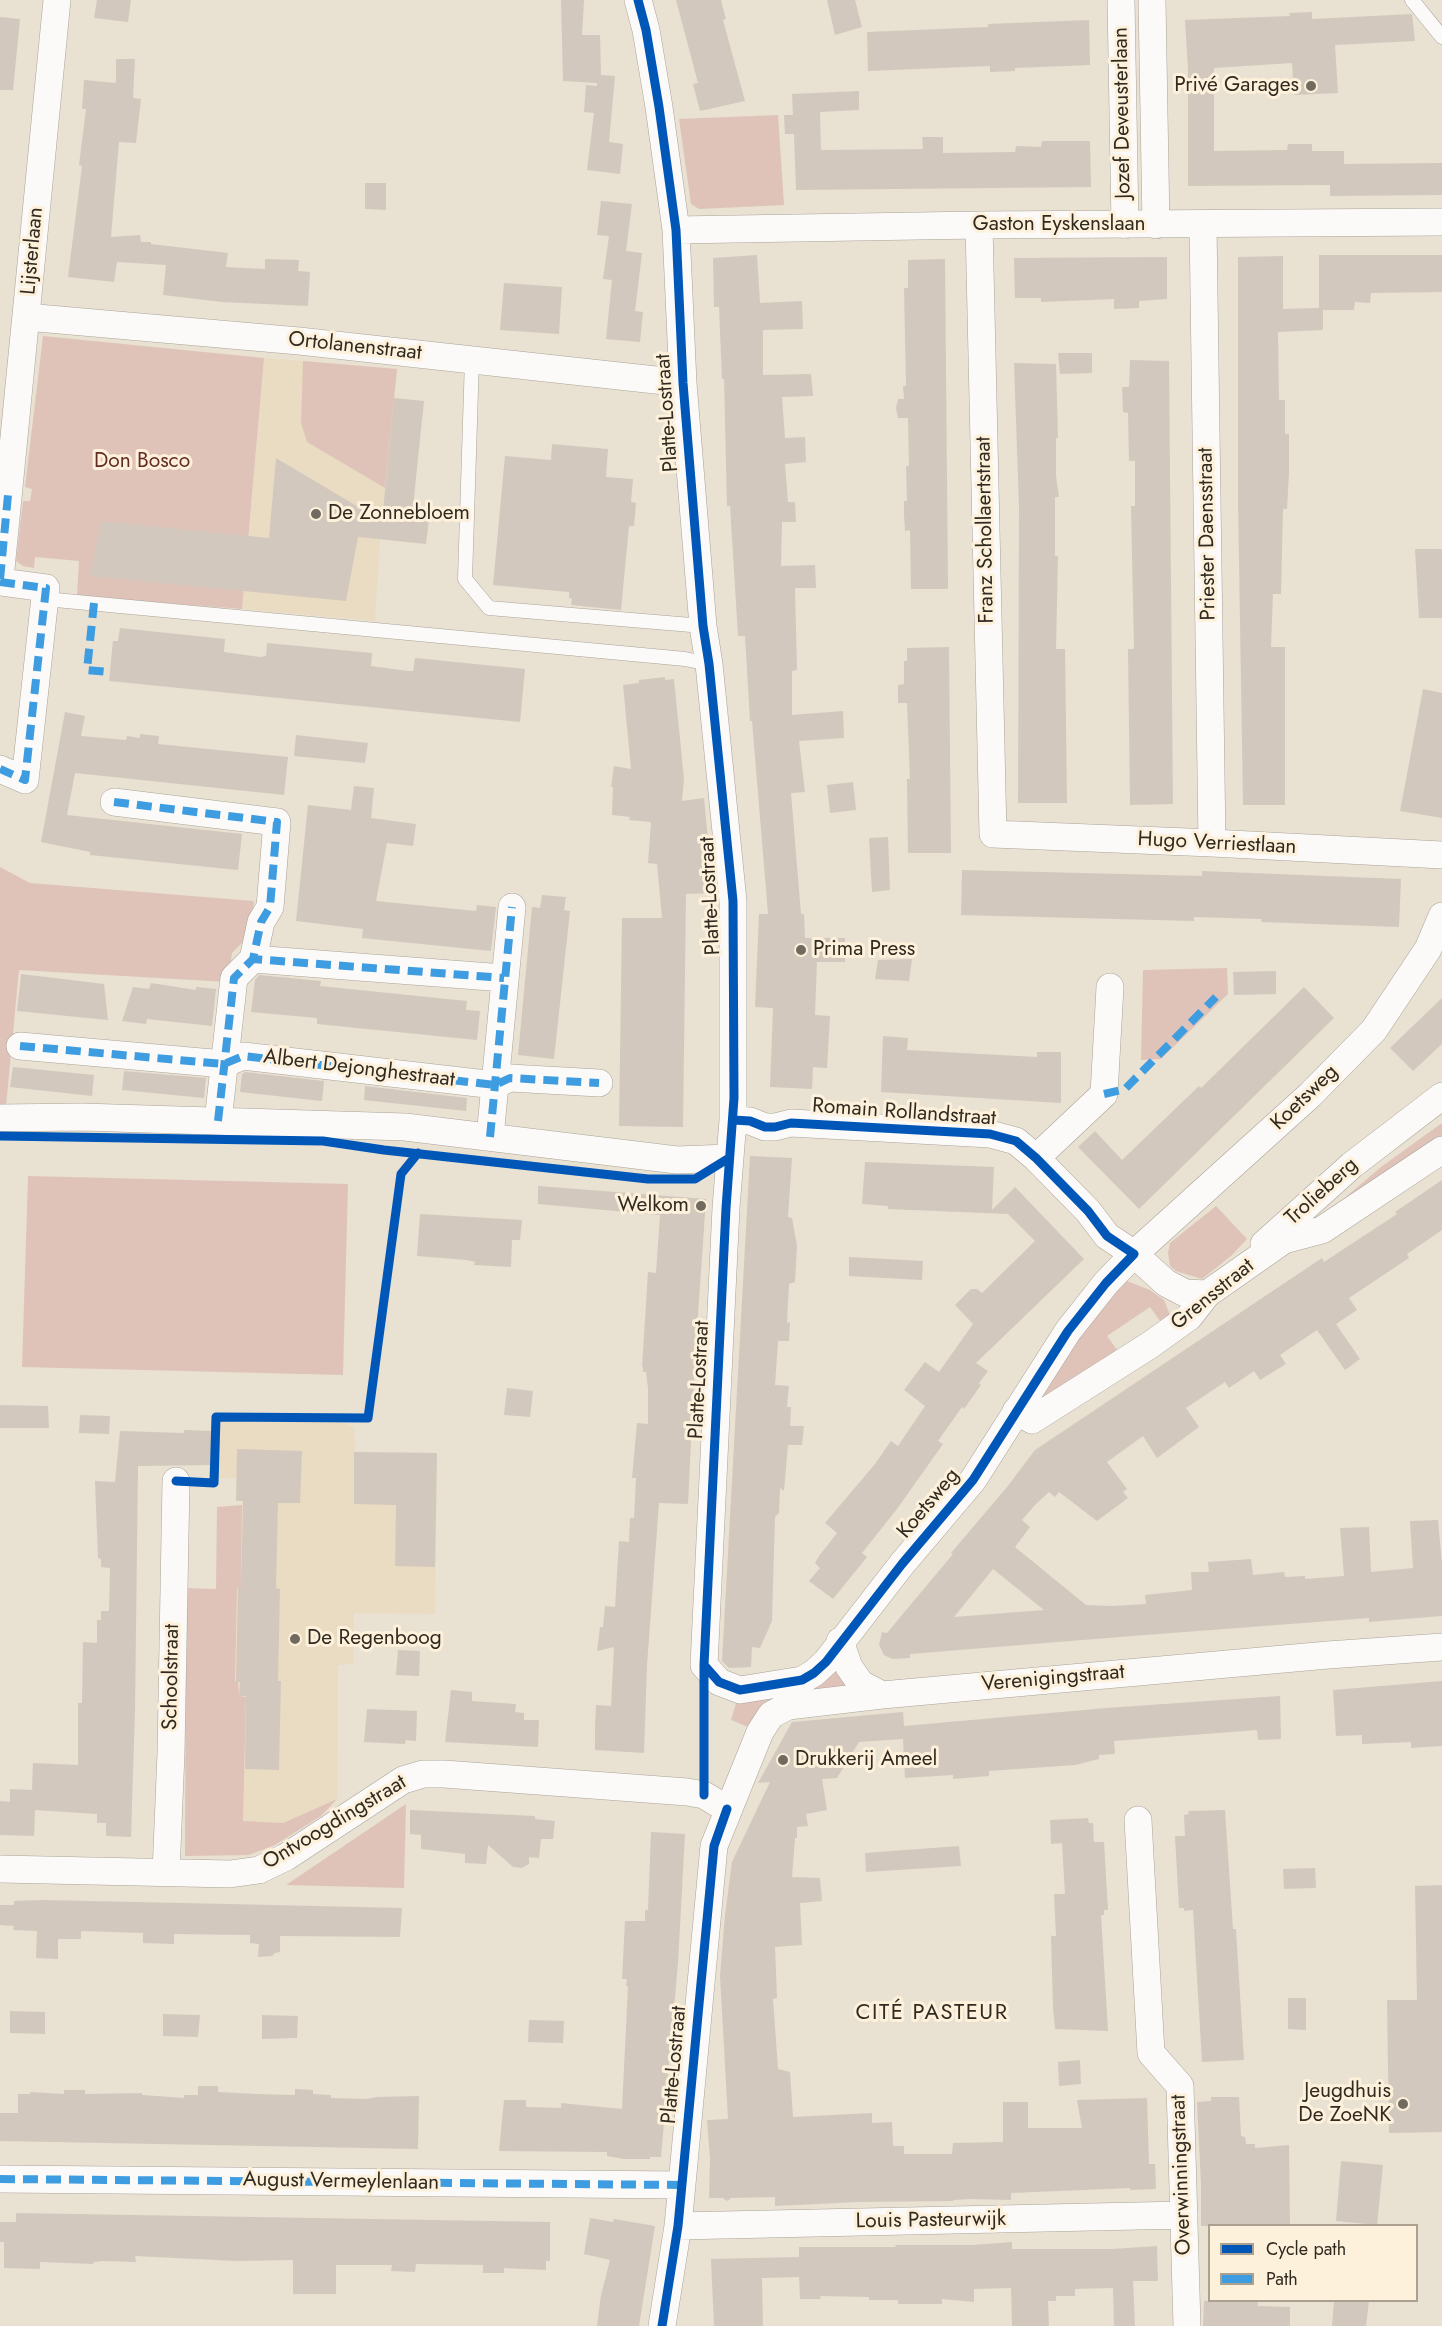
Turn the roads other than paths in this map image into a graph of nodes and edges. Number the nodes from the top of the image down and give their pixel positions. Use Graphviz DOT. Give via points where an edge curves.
graph roads {
  1 [pos="57,0"];
  2 [pos="638,0"];
  3 [pos="1121,0"];
  4 [pos="1152,0"];
  5 [pos="1412,0"];
  6 [pos="1442,37"];
  7 [pos="1442,222"];
  8 [pos="1203,224"];
  9 [pos="979,225"];
  10 [pos="1125,225"];
  11 [pos="1156,225"];
  12 [pos="676,230"];
  13 [pos="26,317"];
  14 [pos="472,359"];
  15 [pos="683,383"];
  16 [pos="4,494"];
  17 [pos="0,580"];
  18 [pos="45,599"];
  19 [pos="703,626"];
  20 [pos="709,664"];
  21 [pos="0,769"];
  22 [pos="114,802"];
  23 [pos="993,834"];
  24 [pos="1212,843"];
  25 [pos="1442,855"];
  26 [pos="512,908"];
  27 [pos="1442,916"];
  28 [pos="253,959"];
  29 [pos="504,978"];
  30 [pos="1110,987"];
  31 [pos="20,1046"];
  32 [pos="224,1064"];
  33 [pos="599,1083"];
  34 [pos="495,1085"];
  35 [pos="1442,1096"];
  36 [pos="0,1118"];
  37 [pos="733,1120"];
  38 [pos="218,1121"];
  39 [pos="490,1137"];
  40 [pos="1442,1150"];
  41 [pos="729,1158"];
  42 [pos="1036,1158"];
  43 [pos="1134,1254"];
  44 [pos="1207,1294"];
  45 [pos="1016,1411"];
  46 [pos="176,1481"];
  47 [pos="840,1641"];
  48 [pos="1442,1647"];
  49 [pos="704,1665"];
  50 [pos="882,1695"];
  51 [pos="727,1809"];
  52 [pos="1138,1820"];
  53 [pos="0,1869"];
  54 [pos="166,1873"];
  55 [pos="0,2179"];
  56 [pos="682,2185"];
  57 [pos="1184,2215"];
  58 [pos="678,2226"];
  59 [pos="662,2326"];
  60 [pos="1187,2326"];
  1 -- 13 [label="street, Lijsterlaan"];
  2 -- 12 [label="street, Platte-Lostraat" via="657,96"];
  3 -- 10 [label="street, Jozef Deveusterlaan"];
  4 -- 11 [label="street, Jozef Deveusterlaan"];
  5 -- 6 [label="lane"];
  7 -- 8 [label="street, Gaston Eyskenslaan"];
  8 -- 11 [label="street, Gaston Eyskenslaan"];
  8 -- 24 [label="street, Priester Daensstraat"];
  9 -- 10 [label="street, Gaston Eyskenslaan"];
  9 -- 12 [label="street, Gaston Eyskenslaan"];
  9 -- 23 [label="street, Franz Schollaertstraat"];
  10 -- 11 [label="street, Gaston Eyskenslaan"];
  12 -- 15 [label="street, Platte-Lostraat"];
  13 -- 14 [label="street, Ortolanenstraat"];
  13 -- 16 [label="street, Lijsterlaan"];
  14 -- 15 [label="street, Ortolanenstraat"];
  14 -- 19 [label="lane" via="465,579 489,608"];
  15 -- 19 [label="street, Platte-Lostraat"];
  16 -- 17 [label="street, Lijsterlaan"];
  17 -- 18 [label="street" via="46,588"];
  18 -- 20 [label="lane"];
  18 -- 21 [label="street" via="25,780"];
  19 -- 20 [label="street, Platte-Lostraat"];
  20 -- 37 [label="street, Platte-Lostraat" via="733,901"];
  22 -- 28 [label="street" via="277,822 270,908 261,922"];
  23 -- 24 [label="street, Hugo Verriestlaan"];
  24 -- 25 [label="street, Hugo Verriestlaan"];
  26 -- 29 [label="street"];
  27 -- 43 [label="street, Koetsweg" via="1428,949 1374,1030 1310,1095"];
  28 -- 29 [label="street"];
  28 -- 32 [label="street" via="234,978"];
  29 -- 34 [label="street"];
  30 -- 42 [label="street" via="1104,1094"];
  31 -- 32 [label="street, Albert Dejonghestraat"];
  32 -- 34 [label="street, Albert Dejonghestraat" via="243,1056"];
  32 -- 38 [label="street"];
  33 -- 34 [label="street, Albert Dejonghestraat" via="510,1077"];
  34 -- 39 [label="street"];
  35 -- 44 [label="street, Trolieberg" via="1352,1165"];
  36 -- 38 [label="street"];
  37 -- 41 [label="street, Platte-Lostraat"];
  37 -- 42 [label="street, Romain Rollandstraat" via="765,1127 791,1123 990,1134 1016,1141"];
  38 -- 39 [label="street" via="405,1127"];
  39 -- 41 [label="street" via="677,1160"];
  40 -- 44 [label="street, Grensstraat" via="1322,1230 1284,1240"];
  41 -- 49 [label="street, Platte-Lostraat"];
  42 -- 43 [label="street, Romain Rollandstraat" via="1107,1236"];
  43 -- 44 [label="street" via="1166,1283 1185,1293"];
  43 -- 45 [label="street, Koetsweg" via="1068,1332"];
  44 -- 45 [label="street, Grensstraat" via="1189,1317 1032,1420"];
  45 -- 47 [label="street, Koetsweg" via="973,1480"];
  46 -- 54 [label="street, Schoolstraat"];
  47 -- 49 [label="street, Koetsweg" via="826,1662 802,1680 740,1690 719,1682"];
  47 -- 50 [label="street" via="849,1667 861,1684"];
  48 -- 50 [label="street, Verenigingstraat"];
  50 -- 51 [label="street, Verenigingstraat" via="788,1706 771,1715"];
  51 -- 54 [label="street, Ontvoogdingstraat" via="704,1795 423,1774 403,1780 286,1857 259,1870 230,1874"];
  51 -- 56 [label="street, Platte-Lostraat" via="714,1846"];
  52 -- 57 [label="street, Overwinningstraat" via="1151,2053 1180,2086"];
  53 -- 54 [label="street, Ontvoogdingstraat"];
  55 -- 56 [label="street, August Vermeylenlaan"];
  56 -- 58 [label="street, Platte-Lostraat"];
  57 -- 58 [label="street, Louis Pasteurwijk"];
  57 -- 60 [label="street, Overwinningstraat"];
  58 -- 59 [label="street, Platte-Lostraat"];
}
